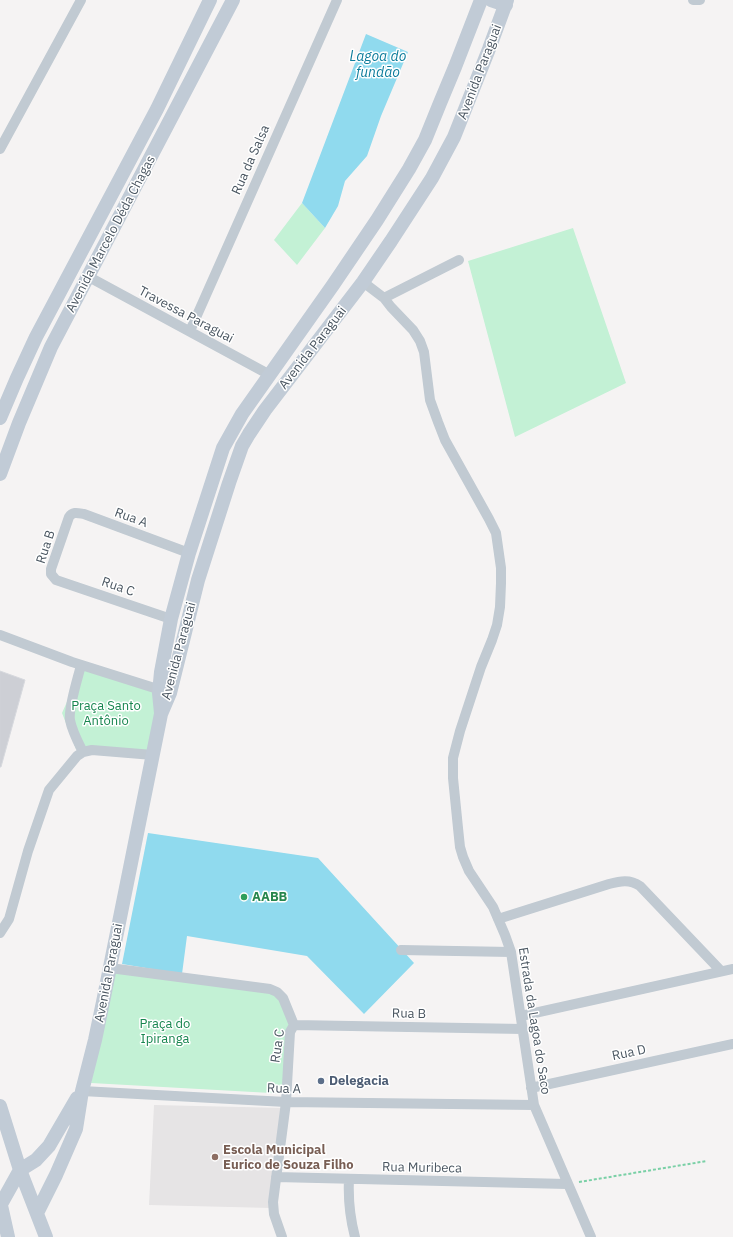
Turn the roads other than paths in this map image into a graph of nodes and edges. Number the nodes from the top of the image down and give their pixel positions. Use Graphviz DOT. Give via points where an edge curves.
graph roads {
  1 [pos="81,0"];
  2 [pos="210,0"];
  3 [pos="233,0"];
  4 [pos="337,0"];
  5 [pos="481,0"];
  6 [pos="491,0"];
  7 [pos="693,0"];
  8 [pos="700,0"];
  9 [pos="506,3"];
  10 [pos="0,149"];
  11 [pos="103,210"];
  12 [pos="119,219"];
  13 [pos="92,230"];
  14 [pos="109,238"];
  15 [pos="459,260"];
  16 [pos="89,277"];
  17 [pos="363,282"];
  18 [pos="384,298"];
  19 [pos="190,331"];
  20 [pos="270,375"];
  21 [pos="0,418"];
  22 [pos="0,474"];
  23 [pos="68,521"];
  24 [pos="189,553"];
  25 [pos="56,580"];
  26 [pos="171,619"];
  27 [pos="0,635"];
  28 [pos="81,665"];
  29 [pos="165,692"];
  30 [pos="83,752"];
  31 [pos="153,755"];
  32 [pos="498,918"];
  33 [pos="0,933"];
  34 [pos="401,950"];
  35 [pos="511,952"];
  36 [pos="110,968"];
  37 [pos="733,969"];
  38 [pos="721,971"];
  39 [pos="521,1016"];
  40 [pos="294,1025"];
  41 [pos="523,1029"];
  42 [pos="733,1044"];
  43 [pos="531,1088"];
  44 [pos="82,1091"];
  45 [pos="286,1102"];
  46 [pos="534,1105"];
  47 [pos="0,1106"];
  48 [pos="20,1170"];
  49 [pos="276,1177"];
  50 [pos="349,1179"];
  51 [pos="568,1184"];
  52 [pos="0,1203"];
  53 [pos="37,1213"];
  54 [pos="8,1237"];
  55 [pos="46,1237"];
  56 [pos="282,1237"];
  57 [pos="355,1237"];
  58 [pos="591,1237"];
  1 -- 10 [label="street"];
  2 -- 11 [label="street, Avenida Marcelo Déda Chagas"];
  3 -- 12 [label="street, Avenida Marcelo Déda Chagas"];
  4 -- 19 [label="street, Rua da Salsa"];
  5 -- 20 [label="street, Avenida Paraguai" via="425,140 409,169"];
  6 -- 9 [label="street"];
  7 -- 8 [label="street"];
  9 -- 17 [label="street, Avenida Paraguai" via="454,137 432,178"];
  11 -- 12 [label="street"];
  11 -- 13 [label="street, Avenida Marcelo Déda Chagas"];
  12 -- 14 [label="street, Avenida Marcelo Déda Chagas"];
  13 -- 14 [label="street"];
  13 -- 21 [label="street, Avenida Marcelo Déda Chagas" via="36,336"];
  14 -- 16 [label="street, Avenida Marcelo Déda Chagas"];
  15 -- 18 [label="street"];
  16 -- 19 [label="street, Travessa Paraguai"];
  16 -- 22 [label="street, Avenida Marcelo Déda Chagas" via="51,347"];
  17 -- 18 [label="street, Estrada da Lagoa do Saco"];
  17 -- 29 [label="street, Avenida Paraguai" via="266,410 242,446"];
  18 -- 32 [label="street, Estrada da Lagoa do Saco" via="420,341 424,352 430,400 445,440 496,533 502,583 497,625 460,731 453,758 453,778 460,847 469,871"];
  19 -- 20 [label="street, Travessa Paraguai"];
  20 -- 24 [label="street, Avenida Paraguai" via="242,414 223,448"];
  23 -- 24 [label="street, Rua A" via="72,514 84,514"];
  23 -- 25 [label="street, Rua B" via="50,571"];
  24 -- 26 [label="street, Avenida Paraguai"];
  25 -- 26 [label="street, Rua C"];
  26 -- 29 [label="street, Avenida Paraguai" via="161,672"];
  27 -- 28 [label="street"];
  28 -- 29 [label="street"];
  28 -- 30 [label="street" via="70,718"];
  29 -- 31 [label="street, Avenida Paraguai"];
  30 -- 31 [label="street" via="92,750"];
  30 -- 33 [label="street" via="59,777 46,796 9,919"];
  31 -- 36 [label="street, Avenida Paraguai"];
  32 -- 35 [label="street, Estrada da Lagoa do Saco"];
  32 -- 38 [label="street" via="609,884 631,881 640,886"];
  34 -- 35 [label="street"];
  35 -- 39 [label="street, Estrada da Lagoa do Saco"];
  36 -- 40 [label="street" via="277,992 283,998"];
  36 -- 44 [label="street, Avenida Paraguai"];
  37 -- 38 [label="street"];
  38 -- 39 [label="street"];
  39 -- 41 [label="street, Estrada da Lagoa do Saco"];
  40 -- 41 [label="street, Rua B"];
  40 -- 45 [label="street, Rua C" via="290,1032"];
  41 -- 43 [label="street, Estrada da Lagoa do Saco"];
  42 -- 43 [label="street, Rua D"];
  43 -- 46 [label="street, Estrada da Lagoa do Saco"];
  44 -- 45 [label="street, Rua A"];
  44 -- 48 [label="street, Avenida Paraguai" via="49,1146 36,1160"];
  44 -- 53 [label="street, Avenida Paraguai" via="76,1129"];
  45 -- 46 [label="street, Rua A"];
  45 -- 49 [label="street, Rua C"];
  46 -- 51 [label="street, Estrada da Lagoa do Saco"];
  47 -- 48 [label="street"];
  48 -- 52 [label="street"];
  48 -- 53 [label="street"];
  49 -- 50 [label="street, Rua Muribeca"];
  49 -- 56 [label="street, Rua C" via="273,1209"];
  50 -- 51 [label="street, Rua Muribeca"];
  50 -- 57 [label="street" via="350,1215"];
  51 -- 58 [label="street, Estrada da Lagoa do Saco"];
  52 -- 54 [label="street"];
  53 -- 55 [label="street"];
}
